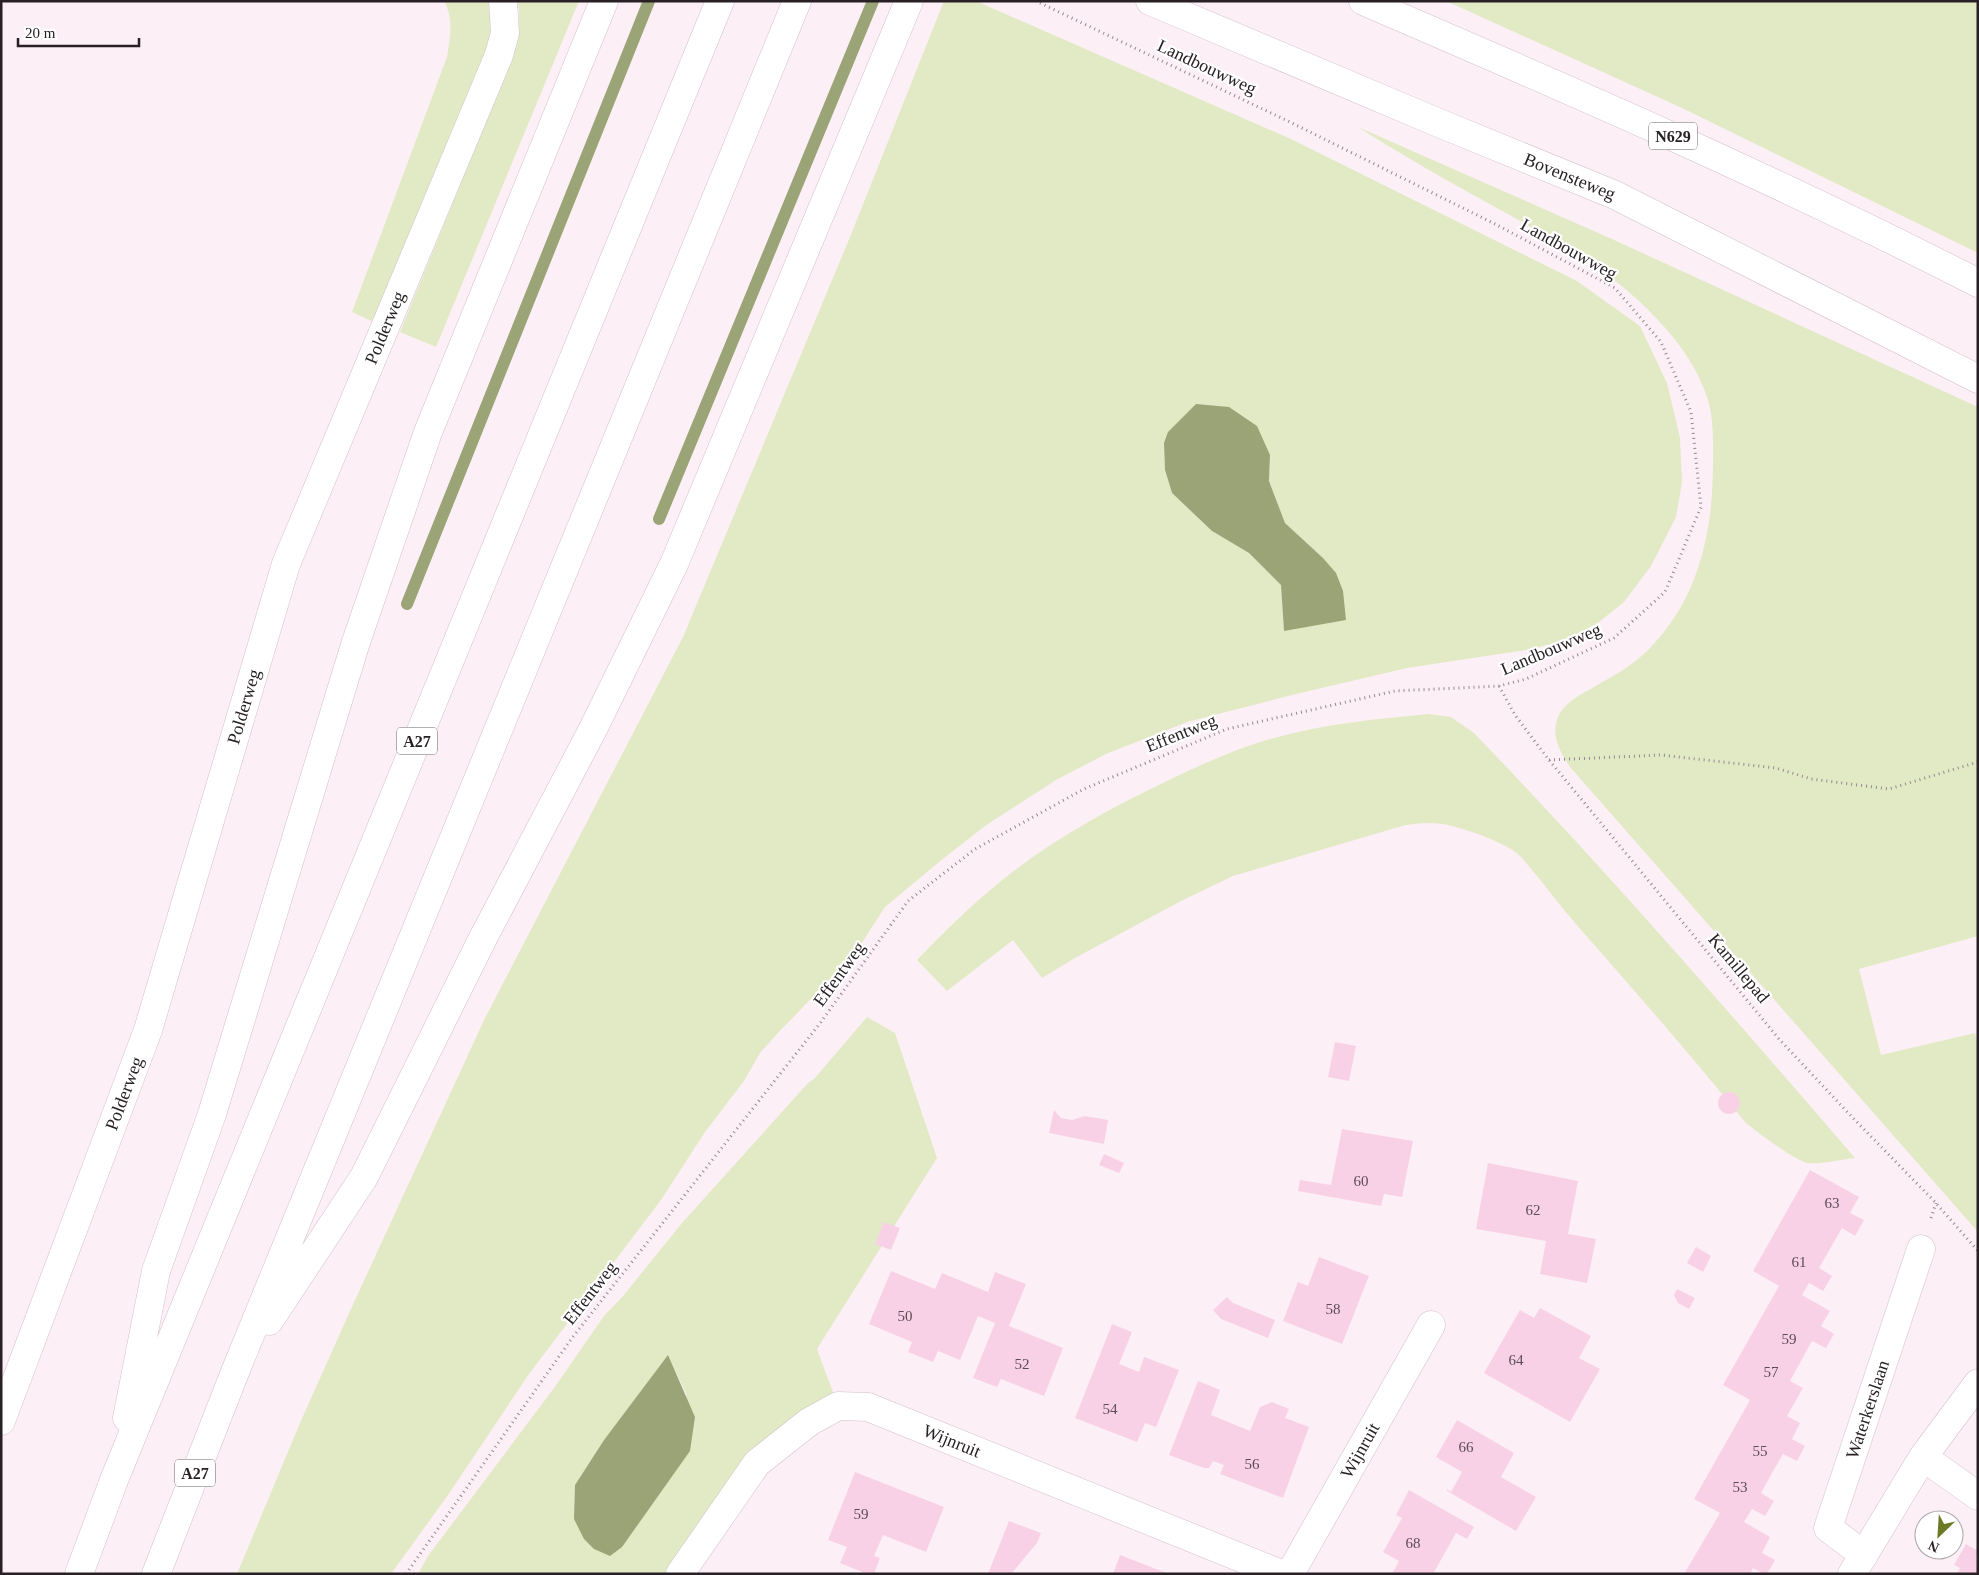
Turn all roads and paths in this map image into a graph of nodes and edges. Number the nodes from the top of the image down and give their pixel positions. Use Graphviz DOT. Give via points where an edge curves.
graph roads {
  1 [pos="504,1"];
  2 [pos="604,1"];
  3 [pos="720,1"];
  4 [pos="797,1"];
  5 [pos="909,1"];
  6 [pos="1036,1"];
  7 [pos="1150,1"];
  8 [pos="1363,1"];
  9 [pos="1978,283"];
  10 [pos="1978,380"];
  11 [pos="1499,686"];
  12 [pos="1549,760"];
  13 [pos="1978,762"];
  14 [pos="1920,1249"];
  15 [pos="1978,1251"];
  16 [pos="1431,1326"];
  17 [pos="235,1372"];
  18 [pos="1978,1383"];
  19 [pos="1,1421"];
  20 [pos="1923,1457"];
  21 [pos="114,1480"];
  22 [pos="1978,1496"];
  23 [pos="1858,1564"];
  24 [pos="79,1574"];
  25 [pos="156,1574"];
  26 [pos="406,1574"];
  27 [pos="680,1574"];
  28 [pos="1281,1574"];
  29 [pos="1290,1574"];
  1 -- 19 [label="main road, Polderweg" via="505,33 499,55 286,564 148,1030"];
  2 -- 21 [label="main road, A27" via="428,432 355,645 212,1114 156,1271"];
  3 -- 21 [label="main road, A27"];
  4 -- 17 [label="main road, A27"];
  5 -- 17 [label="main road, A27" via="674,564 597,722 483,938 364,1177"];
  6 -- 11 [label="path, Landbouwweg" via="1497,225 1615,288 1661,342 1691,412 1700,507 1665,592 1614,638 1526,679"];
  7 -- 10 [label="main road, Bovensteweg" via="1615,195"];
  8 -- 9 [label="main road, N629" via="1700,149"];
  11 -- 12 [label="path, Kamillepad"];
  11 -- 26 [label="path, Effentweg" via="1395,691 1227,729 1084,789 974,849 908,901 821,1022 572,1338"];
  12 -- 13 [label="path" via="1661,754 1776,768 1811,779 1889,789"];
  12 -- 15 [label="path, Kamillepad" via="1780,1039"];
  14 -- 23 [label="main road, Waterkerslaan" via="1828,1528"];
  16 -- 29 [label="main road, Wijnruit"];
  17 -- 25 [label="main road, A27"];
  18 -- 20 [label="main road, Waterkerslaan"];
  20 -- 22 [label="main road"];
  20 -- 23 [label="main road, Waterkerslaan"];
  21 -- 24 [label="main road, A27"];
  27 -- 28 [label="main road, Wijnruit" via="757,1463 809,1422 838,1406 868,1407"];
}
